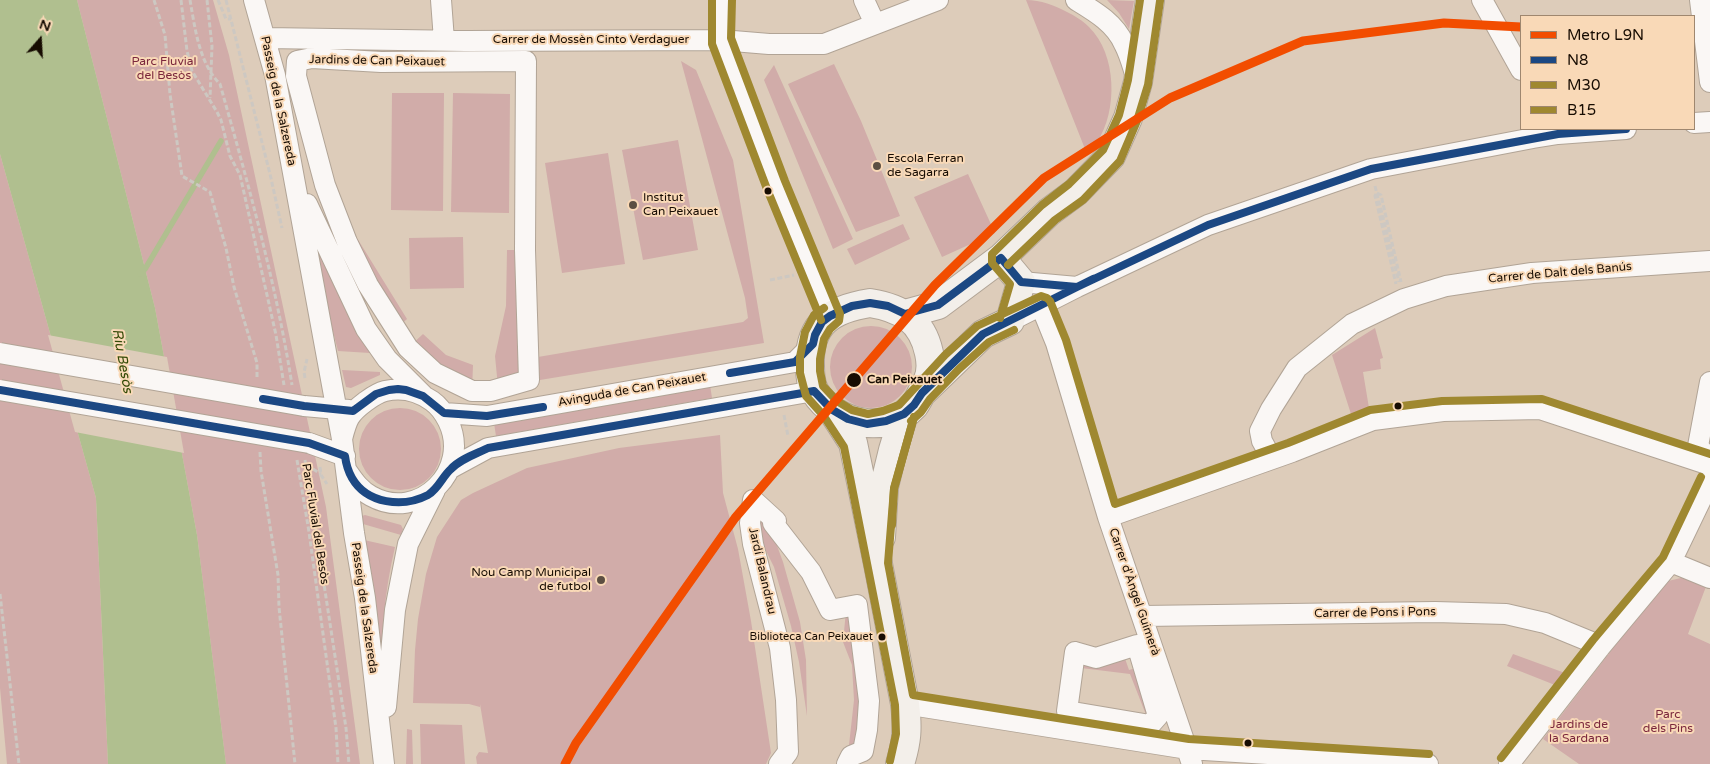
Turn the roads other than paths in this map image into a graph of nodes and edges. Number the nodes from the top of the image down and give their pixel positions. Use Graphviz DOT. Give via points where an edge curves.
graph roads {
  1 [pos="254,0"];
  2 [pos="441,0"];
  3 [pos="722,0"];
  4 [pos="864,0"];
  5 [pos="938,0"];
  6 [pos="1076,0"];
  7 [pos="1150,0"];
  8 [pos="1482,0"];
  9 [pos="1700,0"];
  10 [pos="875,24"];
  11 [pos="266,38"];
  12 [pos="444,40"];
  13 [pos="721,40"];
  14 [pos="1520,68"];
  15 [pos="1138,82"];
  16 [pos="1710,82"];
  17 [pos="1710,122"];
  18 [pos="1695,123"];
  19 [pos="1603,130"];
  20 [pos="1556,132"];
  21 [pos="293,173"];
  22 [pos="1001,258"];
  23 [pos="1710,261"];
  24 [pos="1020,282"];
  25 [pos="1077,287"];
  26 [pos="1041,306"];
  27 [pos="905,314"];
  28 [pos="830,316"];
  29 [pos="1010,322"];
  30 [pos="813,344"];
  31 [pos="0,353"];
  32 [pos="529,380"];
  33 [pos="1710,382"];
  34 [pos="0,390"];
  35 [pos="922,393"];
  36 [pos="423,395"];
  37 [pos="823,400"];
  38 [pos="345,410"];
  39 [pos="444,413"];
  40 [pos="904,414"];
  41 [pos="345,455"];
  42 [pos="1272,459"];
  43 [pos="1710,460"];
  44 [pos="1710,465"];
  45 [pos="451,468"];
  46 [pos="1710,480"];
  47 [pos="435,490"];
  48 [pos="1108,517"];
  49 [pos="1671,562"];
  50 [pos="878,564"];
  51 [pos="1710,578"];
  52 [pos="1143,616"];
  53 [pos="1601,646"];
  54 [pos="906,704"];
  55 [pos="1067,711"];
  56 [pos="383,754"];
  57 [pos="1190,756"];
  58 [pos="779,764"];
  59 [pos="847,764"];
  60 [pos="900,764"];
  61 [pos="1428,764"];
  62 [pos="1509,764"];
  1 -- 11 [label="street, Passeig de la Salzereda"];
  2 -- 12 [label="street"];
  3 -- 13 [label="street"];
  4 -- 10 [label="street"];
  5 -- 10 [label="street, Carrer de Mossèn Cinto Verdaguer"];
  6 -- 15 [label="street" via="1111,25 1124,43"];
  7 -- 15 [label="street"];
  8 -- 14 [label="street"];
  9 -- 16 [label="street"];
  10 -- 13 [label="street, Carrer de Mossèn Cinto Verdaguer" via="824,44"];
  11 -- 12 [label="street, Carrer de Mossèn Cinto Verdaguer"];
  11 -- 21 [label="street, Passeig de la Salzereda"];
  12 -- 13 [label="street, Carrer de Mossèn Cinto Verdaguer"];
  13 -- 28 [label="street"];
  15 -- 22 [label="street" via="1128,118 1111,156 1076,192 1049,212"];
  17 -- 18 [label="street"];
  19 -- 20 [label="street"];
  20 -- 25 [label="street" via="1371,168 1208,225"];
  21 -- 36 [label="street, Passeig de la Salzereda" via="366,329 387,359"];
  21 -- 38 [label="street, Passeig de la Salzereda"];
  22 -- 24 [label="street"];
  22 -- 27 [label="street" via="938,305"];
  23 -- 42 [label="street, Carrer de Dalt dels Banús" via="1532,273 1446,286 1404,299 1352,324 1297,368 1260,431"];
  24 -- 25 [label="street"];
  24 -- 29 [label="street"];
  25 -- 26 [label="street"];
  26 -- 29 [label="street"];
  26 -- 48 [label="street, Carrer d'Àngel Guimerà" via="1056,344"];
  27 -- 28 [label="street" via="888,306 870,303 852,306"];
  27 -- 35 [label="street" via="918,326 927,342 931,360 929,378"];
  28 -- 30 [label="street" via="822,322"];
  29 -- 35 [label="street" via="982,334"];
  30 -- 37 [label="street" via="810,372"];
  30 -- 39 [label="street, Avinguda de Can Peixauet" via="795,362 487,416"];
  31 -- 38 [label="street, bridge" via="304,406"];
  32 -- 32 [label="street, Jardins de Can Peixauet" via="525,250 526,61 381,62 312,58 297,62 296,76 325,185 347,242 368,285 408,348 435,373 472,391 491,391"];
  33 -- 43 [label="street" via="1698,446"];
  34 -- 41 [label="street, bridge"];
  35 -- 40 [label="street"];
  36 -- 38 [label="street" via="393,389"];
  36 -- 39 [label="street"];
  37 -- 40 [label="street" via="848,419 867,424 886,422"];
  37 -- 45 [label="street" via="488,448"];
  37 -- 50 [label="street" via="852,443"];
  38 -- 41 [label="street"];
  39 -- 45 [label="street" via="453,430 455,449"];
  40 -- 50 [label="street" via="884,487"];
  41 -- 47 [label="street" via="357,485 370,496 386,502 404,503"];
  41 -- 56 [label="street, Passeig de la Salzereda"];
  42 -- 44 [label="street" via="1373,420 1442,411 1540,410"];
  42 -- 48 [label="street"];
  45 -- 47 [label="street"];
  46 -- 49 [label="street"];
  47 -- 56 [label="street, Passeig de la Salzereda" via="408,544 404,563 395,610"];
  48 -- 52 [label="street, Carrer d'Àngel Guimerà"];
  49 -- 51 [label="street"];
  49 -- 53 [label="street"];
  50 -- 54 [label="street"];
  52 -- 53 [label="street, Carrer de Pons i Pons" via="1506,614 1545,623"];
  52 -- 57 [label="street, Carrer d'Àngel Guimerà"];
  53 -- 62 [label="street"];
  54 -- 57 [label="street"];
  54 -- 60 [label="street" via="908,728"];
  55 -- 55 [label="street" via="1075,652 1096,658 1137,645 1158,716 1150,725"];
  57 -- 61 [label="street"];
  58 -- 59 [label="street, Jardí Balandrau" via="788,752 786,700 780,648 752,537 753,500 776,521 773,523 811,572 830,610 857,605 869,701 863,751 851,756"];
}
